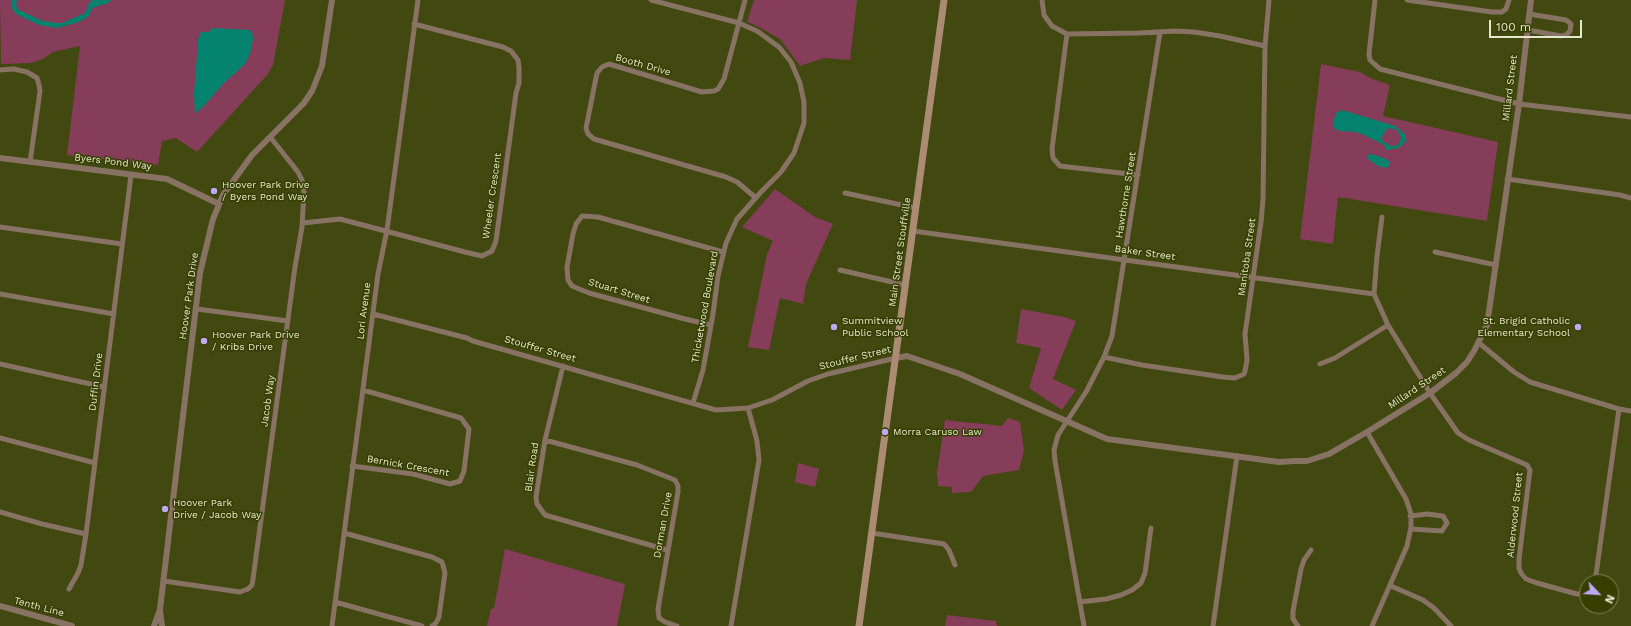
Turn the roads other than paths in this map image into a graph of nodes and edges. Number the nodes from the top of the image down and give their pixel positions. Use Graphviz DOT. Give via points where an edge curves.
graph roads {
  1 [pos="332,0"];
  2 [pos="418,0"];
  3 [pos="650,0"];
  4 [pos="745,0"];
  5 [pos="944,0"];
  6 [pos="1042,0"];
  7 [pos="1269,0"];
  8 [pos="1375,0"];
  9 [pos="1407,0"];
  10 [pos="1510,0"];
  11 [pos="1531,0"];
  12 [pos="1529,14"];
  13 [pos="739,23"];
  14 [pos="414,24"];
  15 [pos="1528,30"];
  16 [pos="1160,32"];
  17 [pos="1067,34"];
  18 [pos="1265,46"];
  19 [pos="0,70"];
  20 [pos="1519,104"];
  21 [pos="1631,117"];
  22 [pos="271,138"];
  23 [pos="0,158"];
  24 [pos="30,162"];
  25 [pos="131,175"];
  26 [pos="1138,175"];
  27 [pos="1507,180"];
  28 [pos="845,193"];
  29 [pos="756,198"];
  30 [pos="1631,198"];
  31 [pos="219,204"];
  32 [pos="916,208"];
  33 [pos="1382,217"];
  34 [pos="302,223"];
  35 [pos="0,227"];
  36 [pos="387,230"];
  37 [pos="913,231"];
  38 [pos="122,244"];
  39 [pos="723,252"];
  40 [pos="1435,252"];
  41 [pos="1125,260"];
  42 [pos="1496,265"];
  43 [pos="840,270"];
  44 [pos="1253,277"];
  45 [pos="905,284"];
  46 [pos="0,294"];
  47 [pos="1374,294"];
  48 [pos="197,309"];
  49 [pos="114,314"];
  50 [pos="373,314"];
  51 [pos="288,321"];
  52 [pos="711,325"];
  53 [pos="1388,325"];
  54 [pos="1479,343"];
  55 [pos="1104,357"];
  56 [pos="896,358"];
  57 [pos="0,364"];
  58 [pos="1320,364"];
  59 [pos="562,366"];
  60 [pos="104,387"];
  61 [pos="363,390"];
  62 [pos="1430,393"];
  63 [pos="693,403"];
  64 [pos="748,408"];
  65 [pos="1619,409"];
  66 [pos="1631,411"];
  67 [pos="1067,421"];
  68 [pos="1367,432"];
  69 [pos="0,438"];
  70 [pos="545,440"];
  71 [pos="1237,456"];
  72 [pos="94,463"];
  73 [pos="352,466"];
  74 [pos="0,512"];
  75 [pos="1410,516"];
  76 [pos="1151,528"];
  77 [pos="1411,530"];
  78 [pos="344,533"];
  79 [pos="872,533"];
  80 [pos="86,534"];
  81 [pos="667,550"];
  82 [pos="1311,550"];
  83 [pos="955,565"];
  84 [pos="1596,574"];
  85 [pos="164,581"];
  86 [pos="1391,586"];
  87 [pos="68,589"];
  88 [pos="1579,594"];
  89 [pos="335,602"];
  90 [pos="1080,602"];
  91 [pos="0,606"];
  92 [pos="160,609"];
  93 [pos="72,626"];
  94 [pos="154,626"];
  95 [pos="162,626"];
  96 [pos="332,626"];
  97 [pos="422,626"];
  98 [pos="432,626"];
  99 [pos="677,626"];
  100 [pos="731,626"];
  101 [pos="859,626"];
  102 [pos="1084,626"];
  103 [pos="1213,626"];
  104 [pos="1298,626"];
  105 [pos="1372,626"];
  106 [pos="1451,626"];
  1 -- 22 [label="street, Hoover Park Drive" via="322,66 312,91"];
  2 -- 14 [label="street, Lori Avenue"];
  3 -- 13 [label="street, Thicketwood Boulevard"];
  4 -- 13 [label="street"];
  5 -- 32 [label="main road, Main Street Stouffville"];
  6 -- 17 [label="street" via="1044,15 1052,26"];
  7 -- 18 [label="street, Manitoba Street"];
  8 -- 20 [label="street" via="1369,54 1374,66"];
  9 -- 10 [label="street" via="1502,12"];
  11 -- 12 [label="street, Millard Street"];
  12 -- 15 [label="street, Millard Street"];
  12 -- 15 [label="street" via="1566,20 1571,24 1566,36"];
  13 -- 29 [label="street, Thicketwood Boulevard" via="757,31 779,47 794,68 804,102 804,123 794,154"];
  13 -- 29 [label="street, Booth Drive" via="724,79 718,89 702,92 609,64 597,73 586,128 594,139 726,177 737,182"];
  14 -- 36 [label="street, Lori Avenue"];
  14 -- 36 [label="street, Wheeler Crescent" via="512,51 518,60 519,83 496,241 492,251 482,256"];
  15 -- 20 [label="street, Millard Street"];
  16 -- 17 [label="street"];
  16 -- 18 [label="street" via="1206,34"];
  16 -- 26 [label="street, Hawthorne Street"];
  17 -- 26 [label="street" via="1052,149 1053,158 1060,166"];
  18 -- 44 [label="street, Manitoba Street" via="1263,200"];
  19 -- 24 [label="street" via="14,69 37,78 40,91"];
  20 -- 21 [label="street"];
  20 -- 27 [label="street, Millard Street"];
  22 -- 31 [label="street, Hoover Park Drive" via="252,155"];
  22 -- 34 [label="street, Jacob Way" via="302,180"];
  23 -- 24 [label="street, Byers Pond Way"];
  24 -- 25 [label="street, Byers Pond Way"];
  25 -- 31 [label="street, Byers Pond Way" via="167,179"];
  25 -- 38 [label="street, Duffin Drive"];
  26 -- 41 [label="street, Hawthorne Street"];
  27 -- 30 [label="street"];
  27 -- 42 [label="street, Millard Street"];
  28 -- 32 [label="street"];
  29 -- 39 [label="street, Thicketwood Boulevard" via="737,219"];
  31 -- 48 [label="street, Hoover Park Drive" via="200,272"];
  32 -- 37 [label="main road, Main Street Stouffville"];
  33 -- 47 [label="street"];
  34 -- 36 [label="street, Wheeler Crescent" via="340,219"];
  34 -- 51 [label="street, Jacob Way"];
  35 -- 38 [label="street"];
  36 -- 50 [label="street, Lori Avenue"];
  37 -- 41 [label="street, Baker Street"];
  37 -- 45 [label="main road, Main Street Stouffville"];
  38 -- 49 [label="street, Duffin Drive"];
  39 -- 52 [label="street, Thicketwood Boulevard"];
  39 -- 52 [label="street, Stuart Street" via="598,217 582,216 573,234 567,268 568,280 572,286"];
  40 -- 42 [label="street"];
  41 -- 44 [label="street, Baker Street"];
  41 -- 55 [label="street, Hawthorne Street" via="1115,324"];
  42 -- 54 [label="street, Millard Street" via="1487,325"];
  43 -- 45 [label="street"];
  44 -- 47 [label="street, Baker Street"];
  44 -- 55 [label="street, Manitoba Street" via="1245,334 1247,360 1244,374 1235,378 1217,376"];
  45 -- 56 [label="main road, Main Street Stouffville"];
  46 -- 49 [label="street"];
  47 -- 53 [label="street"];
  48 -- 51 [label="street"];
  48 -- 85 [label="street, Hoover Park Drive"];
  49 -- 60 [label="street, Duffin Drive"];
  50 -- 59 [label="street, Stouffer Street"];
  50 -- 61 [label="street, Lori Avenue"];
  51 -- 85 [label="street, Jacob Way" via="252,585 244,592 234,592"];
  52 -- 63 [label="street, Thicketwood Boulevard" via="703,370"];
  53 -- 58 [label="street" via="1336,358"];
  53 -- 62 [label="street"];
  54 -- 62 [label="street, Millard Street" via="1467,362"];
  54 -- 65 [label="street" via="1530,382"];
  55 -- 67 [label="street, Hawthorne Street"];
  56 -- 64 [label="street, Stouffer Street" via="828,374 808,381 772,400"];
  56 -- 67 [label="street, Stouffer Street" via="908,356 960,374"];
  56 -- 79 [label="main road, Main Street Stouffville"];
  57 -- 60 [label="street"];
  59 -- 63 [label="street, Stouffer Street"];
  59 -- 70 [label="street, Blair Road"];
  60 -- 72 [label="street, Duffin Drive"];
  61 -- 73 [label="street, Lori Avenue"];
  61 -- 73 [label="street, Bernick Crescent" via="461,418 469,429 464,471 460,481 450,484 412,474"];
  62 -- 68 [label="street, Millard Street"];
  62 -- 88 [label="street, Alderwood Street" via="1458,433 1527,465 1530,470 1519,559 1521,573 1526,579 1537,583"];
  63 -- 64 [label="street, Stouffer Street" via="716,410"];
  64 -- 100 [label="street" via="759,460"];
  65 -- 66 [label="street"];
  65 -- 84 [label="street"];
  67 -- 71 [label="street, Millard Street" via="1107,439"];
  67 -- 90 [label="street" via="1055,443 1055,461"];
  68 -- 71 [label="street, Millard Street" via="1329,454 1307,461 1279,462"];
  68 -- 75 [label="street" via="1406,499"];
  69 -- 72 [label="street"];
  70 -- 81 [label="street, Blair Road" via="536,497 537,504 545,515"];
  70 -- 81 [label="street, Dorman Drive" via="637,465 675,480 678,492"];
  71 -- 103 [label="street"];
  72 -- 80 [label="street, Duffin Drive"];
  73 -- 78 [label="street, Lori Avenue"];
  74 -- 80 [label="street"];
  75 -- 77 [label="street"];
  75 -- 77 [label="street" via="1443,516 1447,523 1442,531"];
  76 -- 90 [label="street" via="1145,573 1141,583 1121,595"];
  77 -- 86 [label="street"];
  78 -- 89 [label="street, Lori Avenue"];
  78 -- 98 [label="street" via="442,562 445,573 439,617"];
  79 -- 83 [label="street" via="944,544"];
  79 -- 101 [label="main road, Main Street Stouffville"];
  80 -- 87 [label="street, Duffin Drive" via="81,565"];
  81 -- 99 [label="street, Dorman Drive" via="658,609 659,618"];
  82 -- 104 [label="street" via="1301,569 1293,610 1293,619"];
  85 -- 92 [label="street, Hoover Park Drive"];
  86 -- 105 [label="street"];
  86 -- 106 [label="street" via="1428,604"];
  89 -- 96 [label="street, Lori Avenue"];
  89 -- 97 [label="street"];
  90 -- 102 [label="street"];
  91 -- 93 [label="street, Tenth Line"];
  92 -- 94 [label="street, Hoover Park Drive"];
  92 -- 95 [label="street, Hoover Park Drive"];
}
